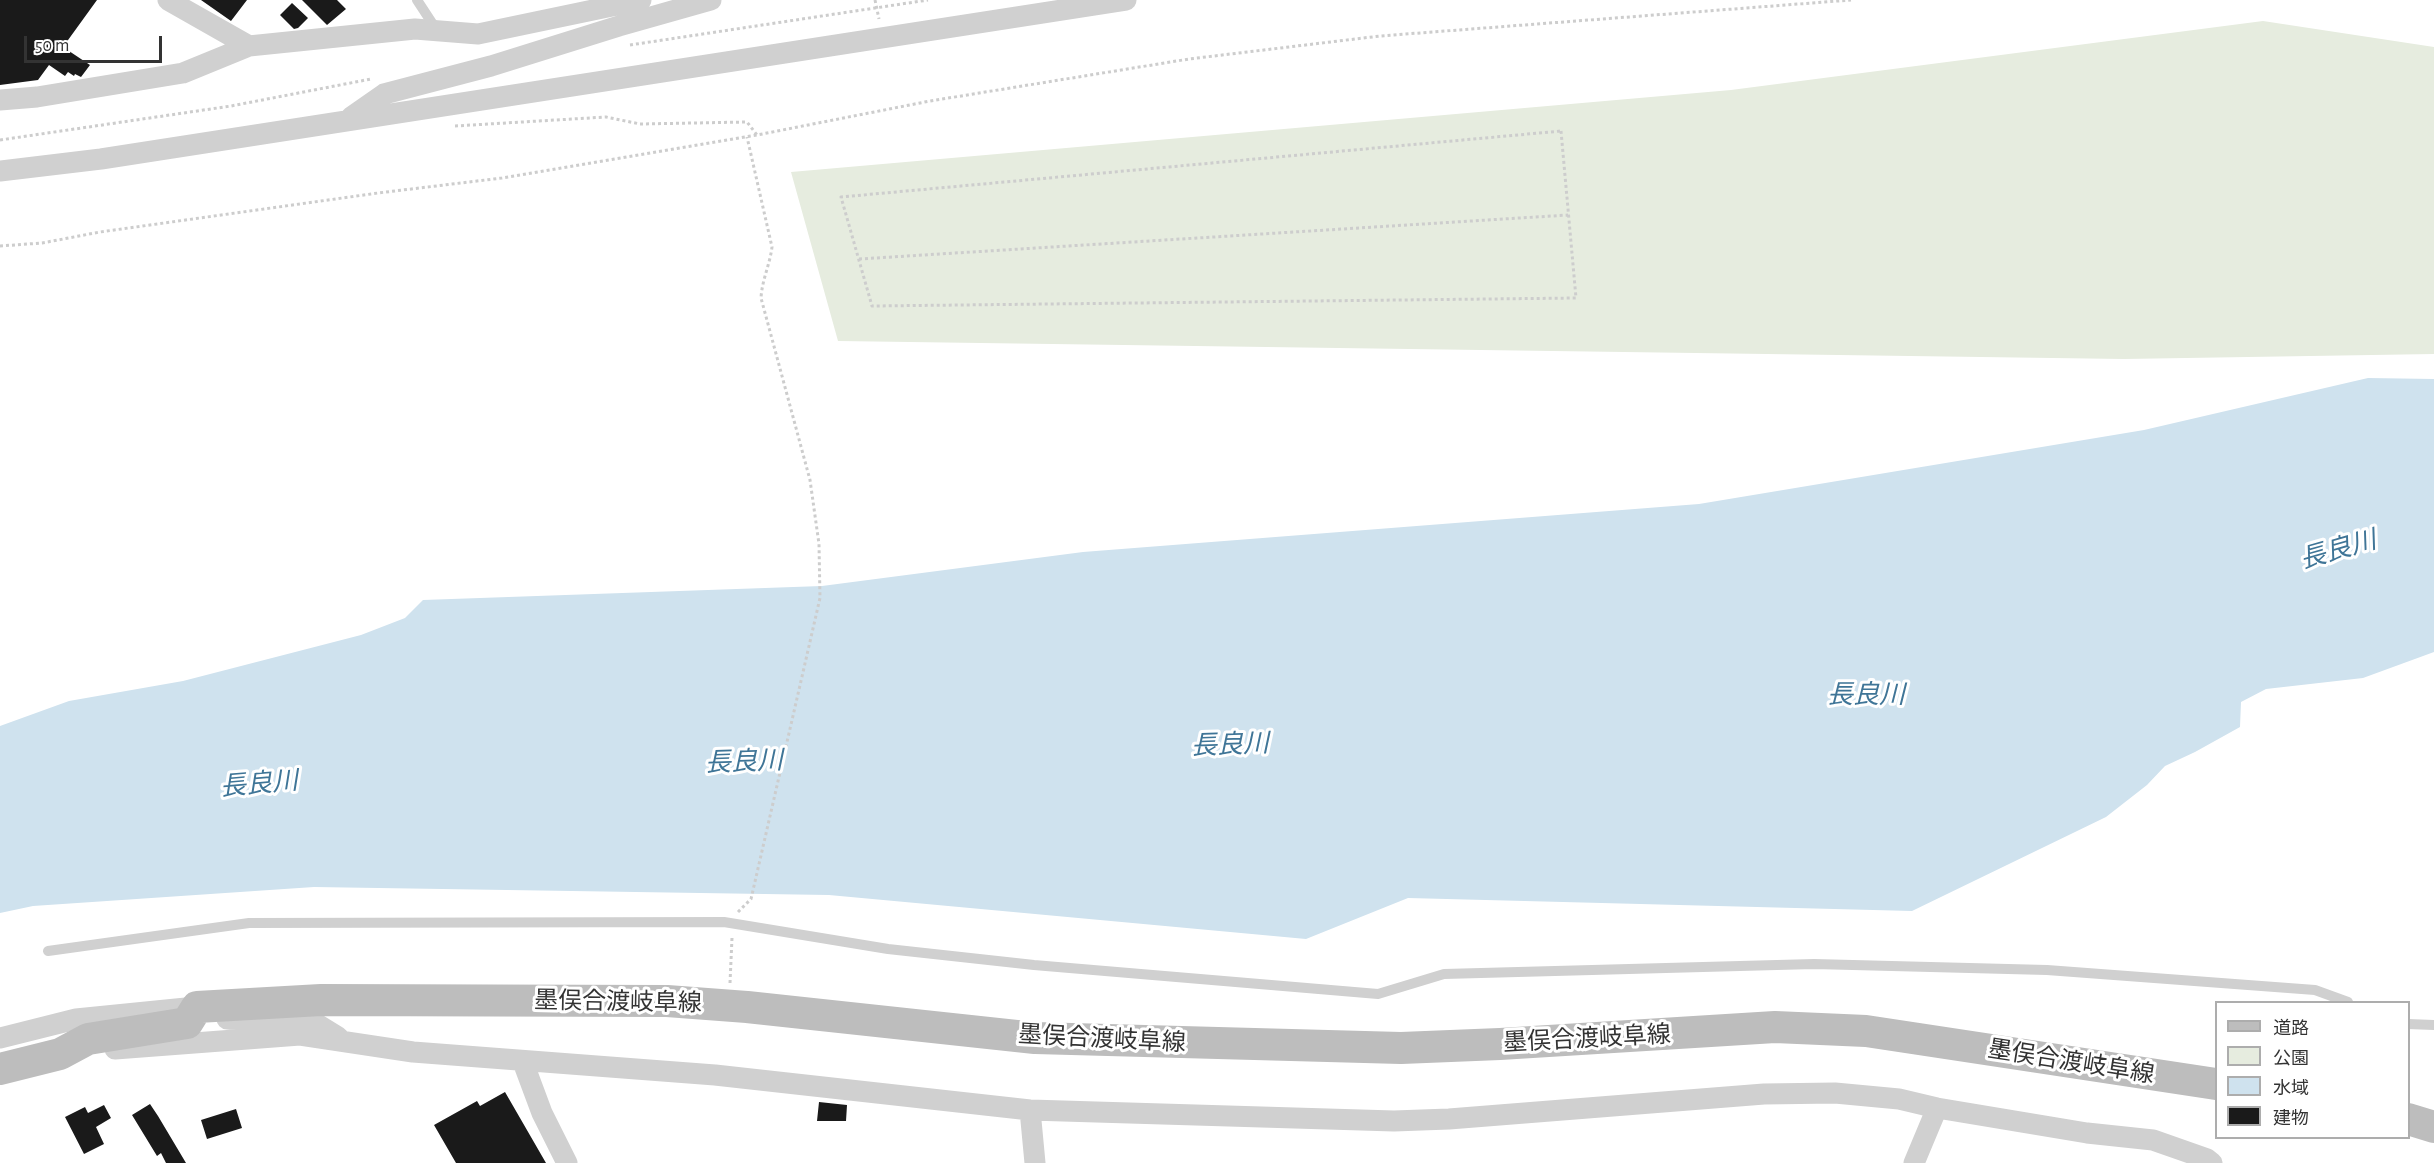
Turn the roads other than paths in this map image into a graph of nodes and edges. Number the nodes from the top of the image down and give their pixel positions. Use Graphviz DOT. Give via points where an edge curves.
graph roads {
  1 [pos="168,0"];
  2 [pos="417,0"];
  3 [pos="641,0"];
  4 [pos="711,0"];
  5 [pos="1126,0"];
  6 [pos="436,29"];
  7 [pos="249,46"];
  8 [pos="0,100"];
  9 [pos="346,120"];
  10 [pos="0,171"];
  11 [pos="48,951"];
  12 [pos="2345,1001"];
  13 [pos="197,1007"];
  14 [pos="2410,1024"];
  15 [pos="2434,1025"];
  16 [pos="0,1038"];
  17 [pos="346,1042"];
  18 [pos="60,1054"];
  19 [pos="523,1062"];
  20 [pos="0,1069"];
  21 [pos="2215,1084"];
  22 [pos="1937,1108"];
  23 [pos="1030,1110"];
  24 [pos="2410,1119"];
  25 [pos="2434,1127"];
  26 [pos="567,1163"];
  27 [pos="1035,1163"];
  28 [pos="1914,1163"];
  29 [pos="2212,1163"];
  1 -- 7 [label="street"];
  2 -- 6 [label="lane"];
  3 -- 6 [label="street" via="478,34"];
  4 -- 9 [label="street" via="384,94"];
  5 -- 9 [label="street"];
  6 -- 7 [label="street"];
  7 -- 8 [label="street" via="183,72"];
  9 -- 10 [label="street"];
  11 -- 12 [label="lane" via="249,923 724,922 911,951 1034,965 1378,994 1444,974 1814,964 2047,970 2315,990"];
  13 -- 16 [label="street" via="76,1019"];
  13 -- 17 [label="street" via="203,1018 312,1021"];
  13 -- 18 [label="main road" via="187,1023 88,1039"];
  13 -- 21 [label="main road, 墨俣合渡岐阜線" via="321,1000 667,1000 1035,1038 1401,1048 1775,1027 1855,1031"];
  14 -- 15 [label="lane"];
  17 -- 18 [label="street" via="300,1035"];
  17 -- 19 [label="street"];
  18 -- 20 [label="main road"];
  19 -- 23 [label="street" via="716,1075"];
  19 -- 26 [label="street"];
  22 -- 23 [label="street" via="1899,1099 1835,1093 1764,1094 1394,1121"];
  22 -- 28 [label="street"];
  22 -- 29 [label="street" via="2153,1140"];
  23 -- 27 [label="street"];
  24 -- 25 [label="main road"];
}
